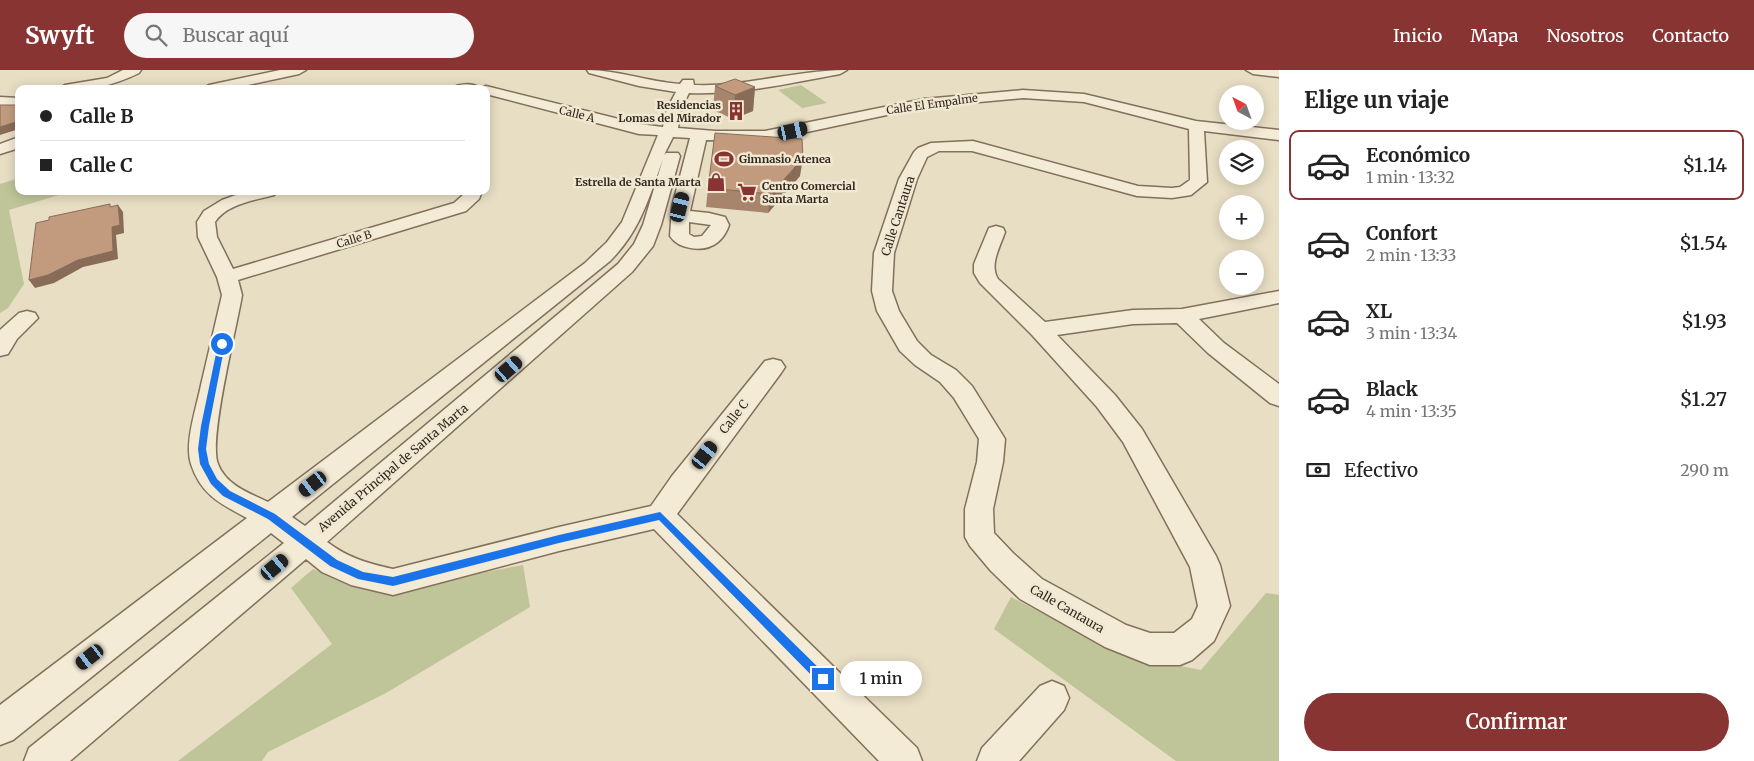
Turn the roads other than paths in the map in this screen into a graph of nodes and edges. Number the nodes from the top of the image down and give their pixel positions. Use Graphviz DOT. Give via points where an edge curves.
graph roads {
  1 [pos="134,70"];
  2 [pos="298,70"];
  3 [pos="594,70"];
  4 [pos="610,70"];
  5 [pos="812,70"];
  6 [pos="840,70"];
  7 [pos="1253,70"];
  8 [pos="1279,72"];
  9 [pos="644,83"];
  10 [pos="92,85"];
  11 [pos="228,85"];
  12 [pos="687,86"];
  13 [pos="0,88"];
  14 [pos="15,89"];
  15 [pos="490,91"];
  16 [pos="0,101"];
  17 [pos="15,102"];
  18 [pos="678,103"];
  19 [pos="0,111"];
  20 [pos="15,111"];
  21 [pos="1196,126"];
  22 [pos="668,132"];
  23 [pos="1279,134"];
  24 [pos="699,135"];
  25 [pos="15,143"];
  26 [pos="0,149"];
  27 [pos="255,195"];
  28 [pos="473,195"];
  29 [pos="658,206"];
  30 [pos="996,232"];
  31 [pos="226,277"];
  32 [pos="1279,297"];
  33 [pos="1182,316"];
  34 [pos="27,318"];
  35 [pos="1040,330"];
  36 [pos="0,349"];
  37 [pos="773,367"];
  38 [pos="1279,397"];
  39 [pos="660,516"];
  40 [pos="271,517"];
  41 [pos="305,542"];
  42 [pos="1052,698"];
  43 [pos="0,727"];
  44 [pos="42,761"];
  45 [pos="904,761"];
  46 [pos="995,761"];
  1 -- 10 [label="street" via="111,81"];
  2 -- 11 [label="street"];
  3 -- 9 [label="street"];
  4 -- 12 [label="street"];
  5 -- 12 [label="street"];
  6 -- 12 [label="street" via="736,87"];
  7 -- 8 [label="street"];
  9 -- 12 [label="street"];
  9 -- 18 [label="street"];
  12 -- 18 [label="street, Avenida Principal de Santa Marta"];
  13 -- 14 [label="street"];
  15 -- 22 [label="street, Calle A" via="639,129"];
  16 -- 17 [label="street"];
  18 -- 22 [label="street, Avenida Principal de Santa Marta"];
  19 -- 20 [label="street"];
  21 -- 23 [label="street, Calle El Empalme"];
  21 -- 24 [label="street, Calle El Empalme" via="1084,98 1023,94 924,104 766,136"];
  21 -- 35 [label="street, Calle Cantaura" via="1198,182 1185,191 1172,194 1137,191 973,146 929,148 920,156 908,178 882,267 882,291 888,311 908,346 948,376 963,392 992,439 979,508 980,537 1032,589 1077,616 1150,649 1180,649 1203,630 1214,606 1205,565 1133,436 1106,401"];
  22 -- 24 [label="street, Calle El Empalme"];
  22 -- 29 [label="street, Avenida Principal de Santa Marta" via="676,140"];
  22 -- 40 [label="street, Avenida Principal de Santa Marta" via="662,140 631,222 612,249"];
  24 -- 29 [label="street" via="680,211"];
  25 -- 26 [label="street"];
  27 -- 31 [label="street" via="232,202 207,218 206,230"];
  28 -- 31 [label="street, Calle B" via="460,207 447,212"];
  29 -- 41 [label="street, Avenida Principal de Santa Marta" via="643,246 625,268"];
  30 -- 35 [label="street" via="984,264 984,273 990,283"];
  31 -- 40 [label="street" via="232,295 205,426 204,464 214,482 226,494"];
  32 -- 33 [label="street"];
  33 -- 35 [label="street" via="1133,317"];
  33 -- 38 [label="street" via="1216,348"];
  34 -- 36 [label="street" via="8,335"];
  37 -- 39 [label="street, Calle C"];
  39 -- 41 [label="street" via="393,582 362,576 333,563"];
  39 -- 45 [label="street"];
  40 -- 41 [label="street"];
  40 -- 43 [label="street, Avenida Principal de Santa Marta"];
  41 -- 44 [label="street, Avenida Principal de Santa Marta"];
  42 -- 46 [label="street"];
}
